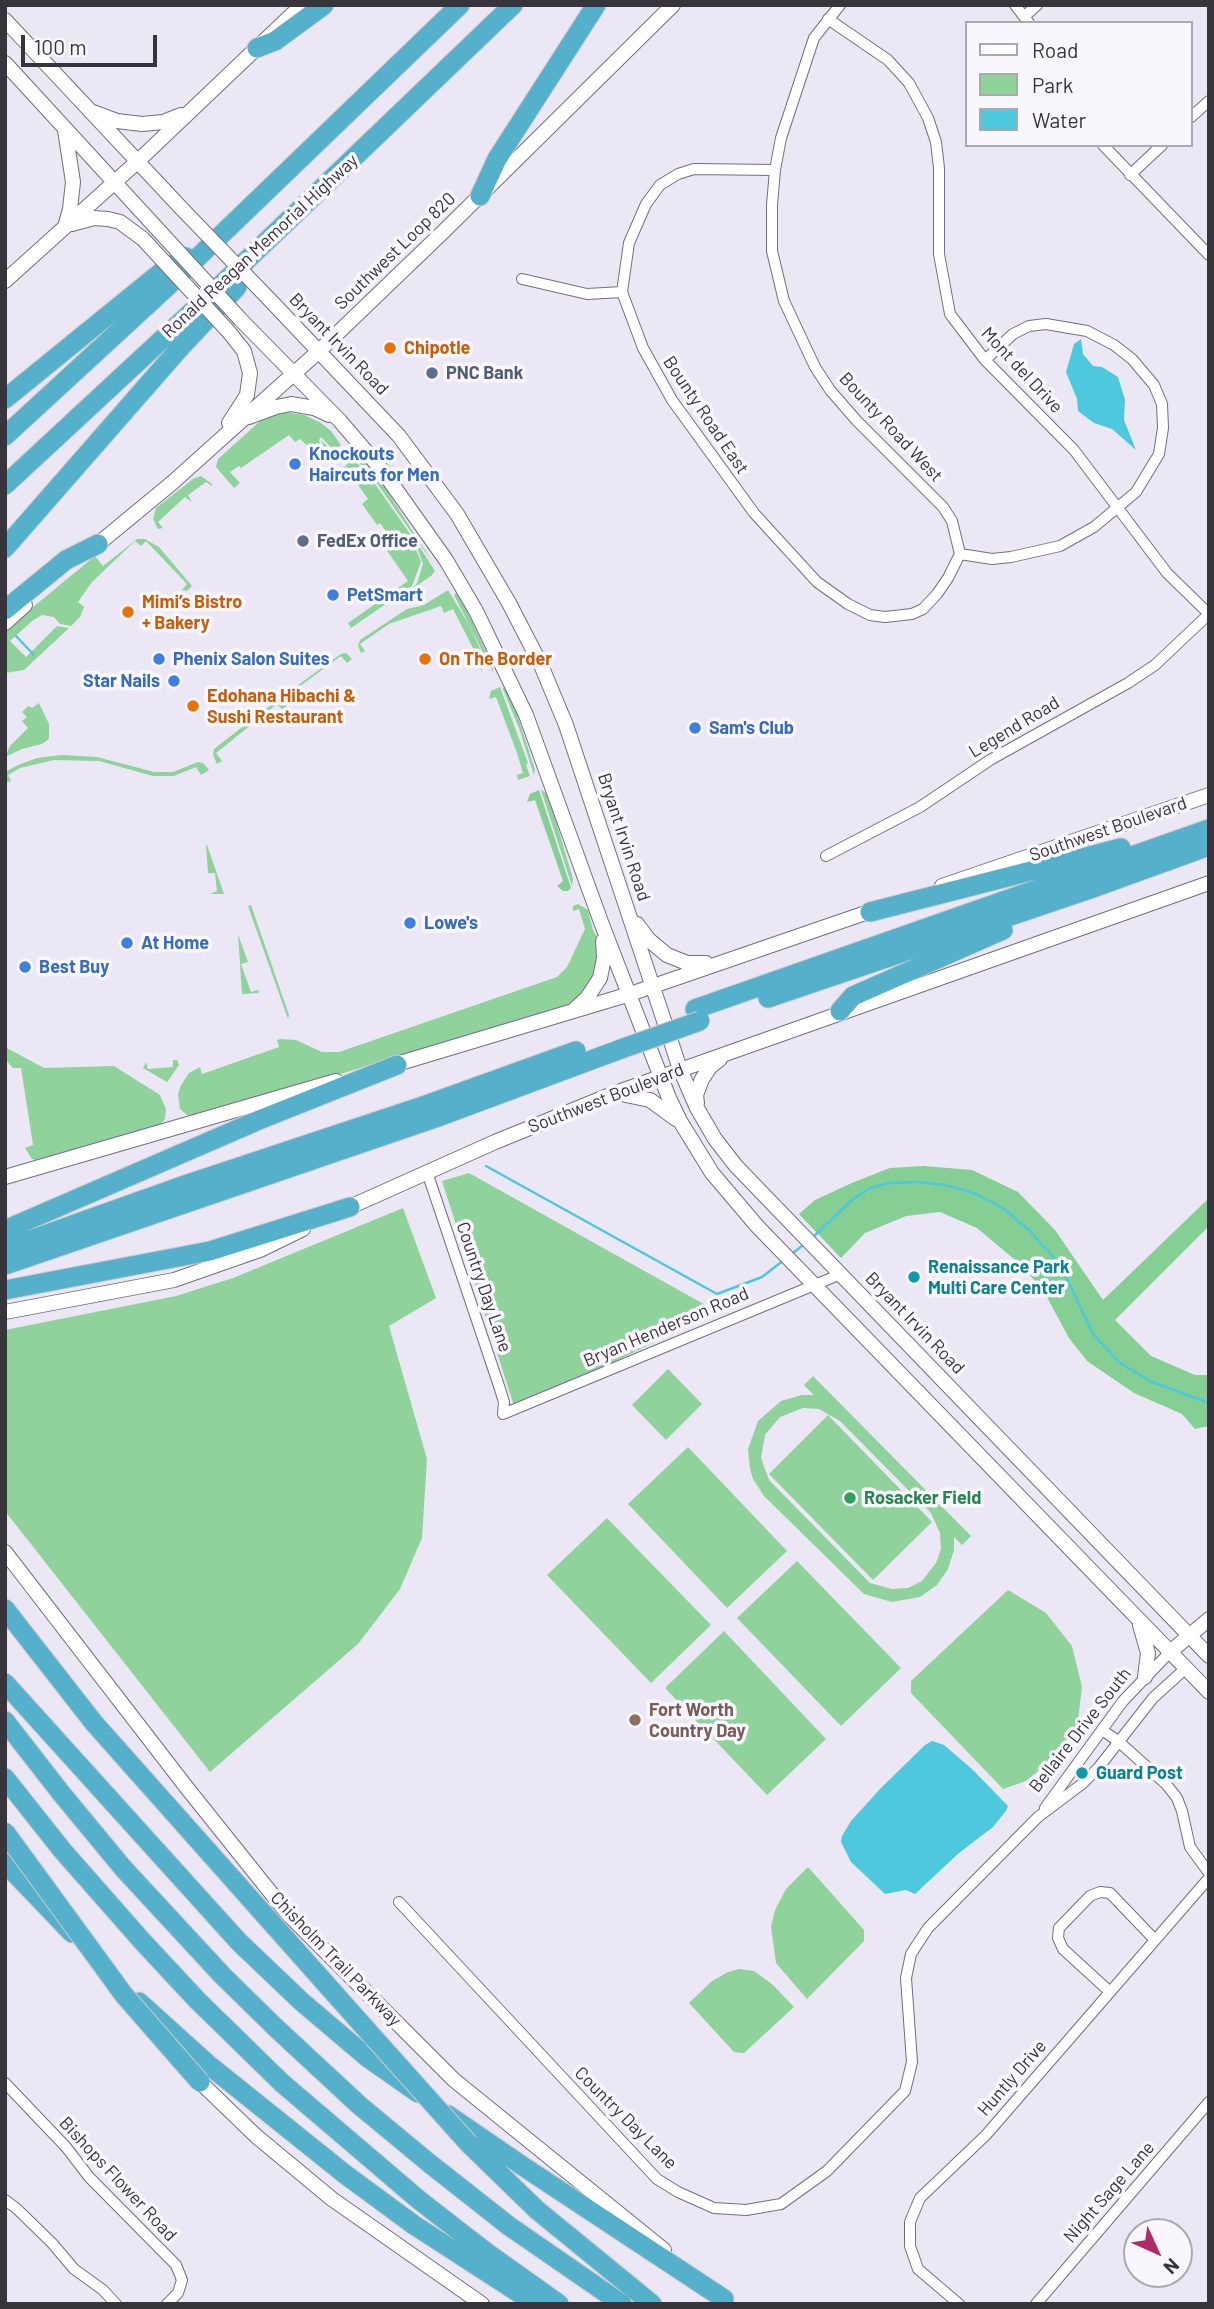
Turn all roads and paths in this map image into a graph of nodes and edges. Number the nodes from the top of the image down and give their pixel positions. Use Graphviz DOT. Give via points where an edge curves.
graph roads {
  1 [pos="302,5"];
  2 [pos="324,5"];
  3 [pos="460,5"];
  4 [pos="513,5"];
  5 [pos="596,5"];
  6 [pos="673,5"];
  7 [pos="840,5"];
  8 [pos="1015,5"];
  9 [pos="1037,5"];
  10 [pos="828,19"];
  11 [pos="1027,19"];
  12 [pos="5,20"];
  13 [pos="469,47"];
  14 [pos="257,48"];
  15 [pos="5,63"];
  16 [pos="1209,101"];
  17 [pos="200,103"];
  18 [pos="89,110"];
  19 [pos="1193,115"];
  20 [pos="64,129"];
  21 [pos="1105,147"];
  22 [pos="1159,147"];
  23 [pos="137,162"];
  24 [pos="775,170"];
  25 [pos="1130,175"];
  26 [pos="115,183"];
  27 [pos="480,196"];
  28 [pos="65,227"];
  29 [pos="216,238"];
  30 [pos="1209,255"];
  31 [pos="523,279"];
  32 [pos="5,281"];
  33 [pos="622,292"];
  34 [pos="319,351"];
  35 [pos="985,360"];
  36 [pos="293,372"];
  37 [pos="5,399"];
  38 [pos="241,421"];
  39 [pos="340,421"];
  40 [pos="5,436"];
  41 [pos="214,445"];
  42 [pos="5,485"];
  43 [pos="1118,509"];
  44 [pos="98,544"];
  45 [pos="5,548"];
  46 [pos="960,554"];
  47 [pos="5,610"];
  48 [pos="1209,614"];
  49 [pos="5,623"];
  50 [pos="1209,794"];
  51 [pos="1209,829"];
  52 [pos="1177,840"];
  53 [pos="1209,846"];
  54 [pos="826,856"];
  55 [pos="1209,883"];
  56 [pos="1093,888"];
  57 [pos="870,912"];
  58 [pos="629,914"];
  59 [pos="601,922"];
  60 [pos="728,961"];
  61 [pos="651,987"];
  62 [pos="630,994"];
  63 [pos="840,1012"];
  64 [pos="568,1013"];
  65 [pos="698,1015"];
  66 [pos="618,1043"];
  67 [pos="732,1050"];
  68 [pos="397,1065"];
  69 [pos="680,1069"];
  70 [pos="660,1076"];
  71 [pos="615,1093"];
  72 [pos="697,1108"];
  73 [pos="680,1121"];
  74 [pos="427,1172"];
  75 [pos="5,1177"];
  76 [pos="350,1207"];
  77 [pos="5,1230"];
  78 [pos="5,1249"];
  79 [pos="5,1265"];
  80 [pos="841,1274"];
  81 [pos="814,1285"];
  82 [pos="5,1290"];
  83 [pos="5,1312"];
  84 [pos="951,1388"];
  85 [pos="932,1406"];
  86 [pos="503,1414"];
  87 [pos="5,1552"];
  88 [pos="5,1609"];
  89 [pos="1137,1617"];
  90 [pos="1209,1619"];
  91 [pos="1190,1636"];
  92 [pos="1170,1652"];
  93 [pos="1207,1652"];
  94 [pos="1186,1668"];
  95 [pos="1144,1677"];
  96 [pos="5,1683"];
  97 [pos="1209,1692"];
  98 [pos="5,1721"];
  99 [pos="1102,1731"];
  100 [pos="1118,1741"];
  101 [pos="5,1778"];
  102 [pos="1038,1817"];
  103 [pos="5,1832"];
  104 [pos="5,1863"];
  105 [pos="1209,1875"];
  106 [pos="399,1902"];
  107 [pos="1155,1940"];
  108 [pos="1110,1992"];
  109 [pos="200,2082"];
  110 [pos="5,2083"];
  111 [pos="1209,2102"];
  112 [pos="5,2200"];
  113 [pos="727,2301"];
  114 [pos="116,2304"];
  115 [pos="167,2304"];
  116 [pos="482,2304"];
  117 [pos="536,2304"];
  118 [pos="559,2304"];
  119 [pos="622,2304"];
  120 [pos="652,2304"];
  121 [pos="959,2304"];
  122 [pos="1036,2304"];
  1 -- 14 [label="main road"];
  2 -- 14 [label="highway" via="275,41"];
  3 -- 29 [label="highway, Ronald Reagan Memorial Highway"];
  4 -- 13 [label="highway, Ronald Reagan Memorial Highway"];
  5 -- 27 [label="highway" via="497,159"];
  6 -- 27 [label="main road, Southwest Loop 820"];
  7 -- 10 [label="street, Bounty Road West"];
  8 -- 11 [label="street"];
  9 -- 11 [label="street"];
  10 -- 24 [label="street, Bounty Road West" via="814,38 803,67"];
  10 -- 35 [label="street, Mont del Drive" via="888,60 909,83 928,118 939,168 939,254 950,314"];
  12 -- 18 [label="main road, Bryant Irvin Road"];
  13 -- 42 [label="highway, Ronald Reagan Memorial Highway"];
  13 -- 45 [label="highway" via="464,65 272,250 178,349"];
  14 -- 17 [label="main road"];
  15 -- 20 [label="main road"];
  16 -- 19 [label="street"];
  17 -- 18 [label="main road" via="173,120 154,124 131,123"];
  17 -- 23 [label="main road"];
  18 -- 23 [label="main road, Bryant Irvin Road"];
  20 -- 26 [label="main road"];
  20 -- 28 [label="main road" via="73,182"];
  21 -- 25 [label="street"];
  22 -- 25 [label="street"];
  23 -- 26 [label="main road"];
  23 -- 34 [label="main road, Bryant Irvin Road, bridge"];
  24 -- 33 [label="street, Bounty Road East" via="694,169 660,185 629,243"];
  24 -- 46 [label="street, Bounty Road West" via="772,251 784,301 799,337 830,390 943,508 952,521"];
  25 -- 30 [label="street"];
  26 -- 28 [label="main road"];
  26 -- 36 [label="main road, bridge"];
  27 -- 34 [label="main road, Southwest Loop 820"];
  28 -- 32 [label="main road"];
  28 -- 41 [label="main road, bridge" via="81,220 120,222 143,239 244,351 249,384 242,404"];
  29 -- 37 [label="highway" via="160,273"];
  29 -- 40 [label="highway, Ronald Reagan Memorial Highway"];
  31 -- 33 [label="street" via="587,294"];
  33 -- 46 [label="street, Bounty Road East" via="657,378 678,410 754,513 817,582 870,615 912,614 937,594"];
  34 -- 36 [label="main road, Southwest Loop 820"];
  34 -- 58 [label="main road, Bryant Irvin Road" via="399,436 457,514 500,585 566,725"];
  35 -- 43 [label="street, Mont del Drive" via="1074,450"];
  35 -- 43 [label="street" via="1013,334 1046,324 1087,331 1132,359 1154,385 1162,404 1163,428 1159,454 1148,475"];
  36 -- 38 [label="main road, Southwest Loop 820"];
  36 -- 39 [label="main road"];
  38 -- 39 [label="main road" via="291,404 314,408"];
  38 -- 41 [label="main road, Southwest Loop 820"];
  39 -- 59 [label="main road" via="404,499 477,611 526,715"];
  41 -- 44 [label="main road, Southwest Loop 820"];
  43 -- 46 [label="street" via="1060,546 992,559"];
  43 -- 48 [label="street, Mont del Drive" via="1167,573"];
  44 -- 47 [label="highway" via="66,560"];
  44 -- 49 [label="main road, Southwest Loop 820"];
  48 -- 54 [label="street, Legend Road" via="1155,665 1128,683 990,760 919,807"];
  50 -- 57 [label="main road, Southwest Boulevard"];
  51 -- 52 [label="highway, Southwest Boulevard"];
  52 -- 57 [label="highway" via="1155,839"];
  52 -- 65 [label="highway, Southwest Boulevard"];
  53 -- 56 [label="highway, Southwest Boulevard"];
  55 -- 63 [label="main road, Southwest Boulevard"];
  56 -- 63 [label="highway" via="1075,900 853,996"];
  56 -- 65 [label="highway, Southwest Boulevard"];
  57 -- 60 [label="main road, Southwest Boulevard"];
  58 -- 60 [label="main road" via="658,949 676,960 699,964"];
  58 -- 61 [label="main road, Bryant Irvin Road"];
  59 -- 62 [label="main road"];
  59 -- 64 [label="main road" via="604,958 600,978 587,998"];
  60 -- 61 [label="main road, Southwest Boulevard"];
  61 -- 62 [label="main road, Southwest Boulevard"];
  61 -- 69 [label="main road, Bryant Irvin Road"];
  62 -- 64 [label="main road, Southwest Boulevard"];
  62 -- 70 [label="main road"];
  63 -- 67 [label="main road, Southwest Boulevard"];
  64 -- 68 [label="main road, Southwest Boulevard"];
  65 -- 66 [label="highway, Southwest Boulevard"];
  66 -- 78 [label="highway, Southwest Boulevard"];
  66 -- 79 [label="highway, Southwest Boulevard" via="438,1117"];
  67 -- 69 [label="main road, Southwest Boulevard"];
  67 -- 72 [label="main road" via="705,1074 696,1095"];
  68 -- 75 [label="main road, Southwest Boulevard"];
  68 -- 77 [label="highway"];
  69 -- 70 [label="main road, Southwest Boulevard"];
  69 -- 72 [label="main road, Bryant Irvin Road"];
  70 -- 71 [label="main road, Southwest Boulevard"];
  70 -- 73 [label="main road"];
  71 -- 73 [label="main road" via="650,1100"];
  71 -- 74 [label="main road, Southwest Boulevard"];
  72 -- 80 [label="main road, Bryant Irvin Road" via="726,1153"];
  73 -- 81 [label="main road" via="719,1184"];
  74 -- 76 [label="main road, Southwest Boulevard"];
  74 -- 86 [label="street, Country Day Lane" via="499,1386"];
  76 -- 82 [label="highway" via="210,1251"];
  76 -- 83 [label="main road, Southwest Boulevard" via="260,1250 174,1280"];
  80 -- 81 [label="street, Bryan Henderson Road"];
  80 -- 84 [label="main road, Bryant Irvin Road"];
  81 -- 85 [label="main road"];
  81 -- 86 [label="street, Bryan Henderson Road"];
  84 -- 85 [label="main road"];
  84 -- 91 [label="main road, Bryant Irvin Road"];
  85 -- 89 [label="main road"];
  87 -- 113 [label="main road, Chisholm Trail Parkway" via="287,1913 454,2080"];
  88 -- 120 [label="highway, bridge" via="113,1744 469,2144 537,2210"];
  89 -- 92 [label="main road"];
  89 -- 95 [label="main road" via="1147,1645"];
  90 -- 91 [label="main road, Bellaire Drive South"];
  91 -- 92 [label="main road, Bellaire Drive South"];
  91 -- 93 [label="main road, Bryant Irvin Road"];
  92 -- 94 [label="main road"];
  92 -- 95 [label="street, Bellaire Drive South"];
  93 -- 94 [label="main road, Bellaire Drive South"];
  94 -- 97 [label="main road"];
  94 -- 100 [label="street, Bellaire Drive South" via="1153,1698"];
  95 -- 99 [label="street, Bellaire Drive South"];
  96 -- 113 [label="highway" via="239,1942 302,2002 413,2090"];
  98 -- 119 [label="highway" via="123,1868 275,2028 422,2158"];
  99 -- 100 [label="street"];
  99 -- 102 [label="street, Bellaire Drive South"];
  100 -- 102 [label="street, Bellaire Drive South" via="1082,1784"];
  100 -- 105 [label="street" via="1177,1798 1190,1847"];
  101 -- 118 [label="highway" via="143,1942 282,2083 411,2194"];
  102 -- 106 [label="street, Country Day Lane" via="947,1907 911,1954 906,1978 912,2062 905,2091 827,2171 781,2204 746,2210 714,2208 657,2179"];
  103 -- 109 [label="highway, bridge" via="129,2001"];
  104 -- 117 [label="highway" via="140,2003 240,2090 390,2207"];
  105 -- 107 [label="street, Huntly Drive"];
  107 -- 108 [label="street, Huntly Drive"];
  107 -- 108 [label="street" via="1110,1893 1090,1896 1059,1927 1063,1949"];
  108 -- 121 [label="street, Huntly Drive" via="986,2135 920,2199 910,2222 910,2246 918,2269"];
  109 -- 116 [label="main road" via="332,2199"];
  110 -- 115 [label="street, Bishops Flower Road" via="176,2265 182,2280"];
  111 -- 122 [label="street, Night Sage Lane"];
  112 -- 114 [label="street"];
}
